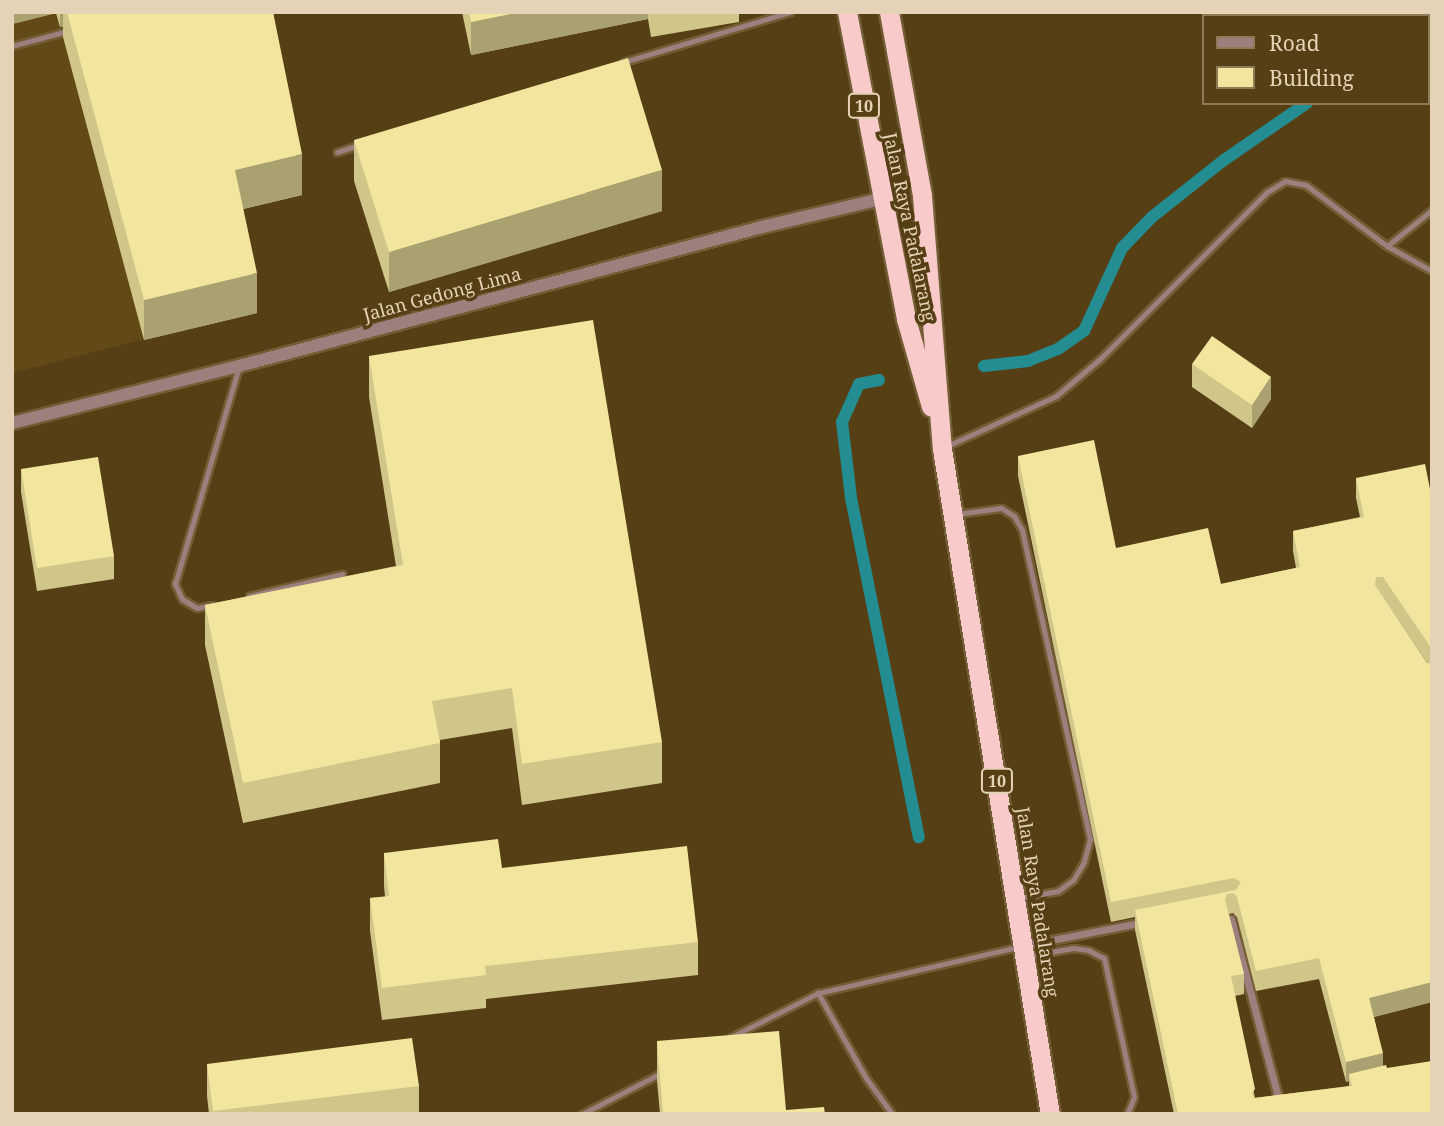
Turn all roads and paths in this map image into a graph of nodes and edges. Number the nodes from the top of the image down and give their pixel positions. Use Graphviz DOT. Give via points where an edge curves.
graph roads {
  1 [pos="790,12"];
  2 [pos="846,12"];
  3 [pos="889,12"];
  4 [pos="73,29"];
  5 [pos="12,47"];
  6 [pos="621,63"];
  7 [pos="375,140"];
  8 [pos="337,152"];
  9 [pos="881,199"];
  10 [pos="1432,210"];
  11 [pos="1387,246"];
  12 [pos="1432,271"];
  13 [pos="239,366"];
  14 [pos="12,423"];
  15 [pos="942,449"];
  16 [pos="953,514"];
  17 [pos="342,574"];
  18 [pos="237,599"];
  19 [pos="224,602"];
  20 [pos="1016,899"];
  21 [pos="1156,919"];
  22 [pos="1231,919"];
  23 [pos="1025,951"];
  24 [pos="818,993"];
  25 [pos="724,1041"];
  26 [pos="676,1065"];
  27 [pos="1292,1101"];
  28 [pos="1280,1104"];
  29 [pos="1270,1109"];
  30 [pos="582,1114"];
  31 [pos="892,1114"];
  32 [pos="1050,1114"];
  33 [pos="1127,1114"];
  1 -- 6 [label="lane"];
  2 -- 9 [label="highway, Jalan Raya Padalarang / 10"];
  3 -- 15 [label="highway, Jalan Raya Padalarang / 10" via="922,195"];
  4 -- 5 [label="lane"];
  7 -- 8 [label="lane"];
  9 -- 13 [label="street, Jalan Gedong Lima"];
  9 -- 15 [label="highway, Jalan Raya Padalarang / 10" via="906,319"];
  10 -- 11 [label="lane"];
  11 -- 12 [label="lane"];
  11 -- 15 [label="lane" via="1306,185 1285,181 1267,192 1100,359 1056,396"];
  13 -- 14 [label="street, Jalan Gedong Lima"];
  13 -- 19 [label="lane" via="175,584 182,599 197,608"];
  15 -- 16 [label="highway, Jalan Raya Padalarang / 10"];
  16 -- 20 [label="highway, Jalan Raya Padalarang / 10"];
  16 -- 20 [label="lane" via="1002,508 1014,516 1021,530 1090,839 1073,880 1058,891"];
  17 -- 18 [label="lane"];
  20 -- 23 [label="highway, Jalan Raya Padalarang / 10"];
  21 -- 23 [label="street"];
  22 -- 28 [label="street"];
  23 -- 24 [label="lane"];
  23 -- 32 [label="highway, Jalan Raya Padalarang / 10"];
  23 -- 33 [label="lane" via="1073,948 1104,958 1134,1097"];
  24 -- 25 [label="lane"];
  24 -- 31 [label="lane"];
  26 -- 30 [label="lane"];
  27 -- 28 [label="street"];
  28 -- 29 [label="street"];
}
